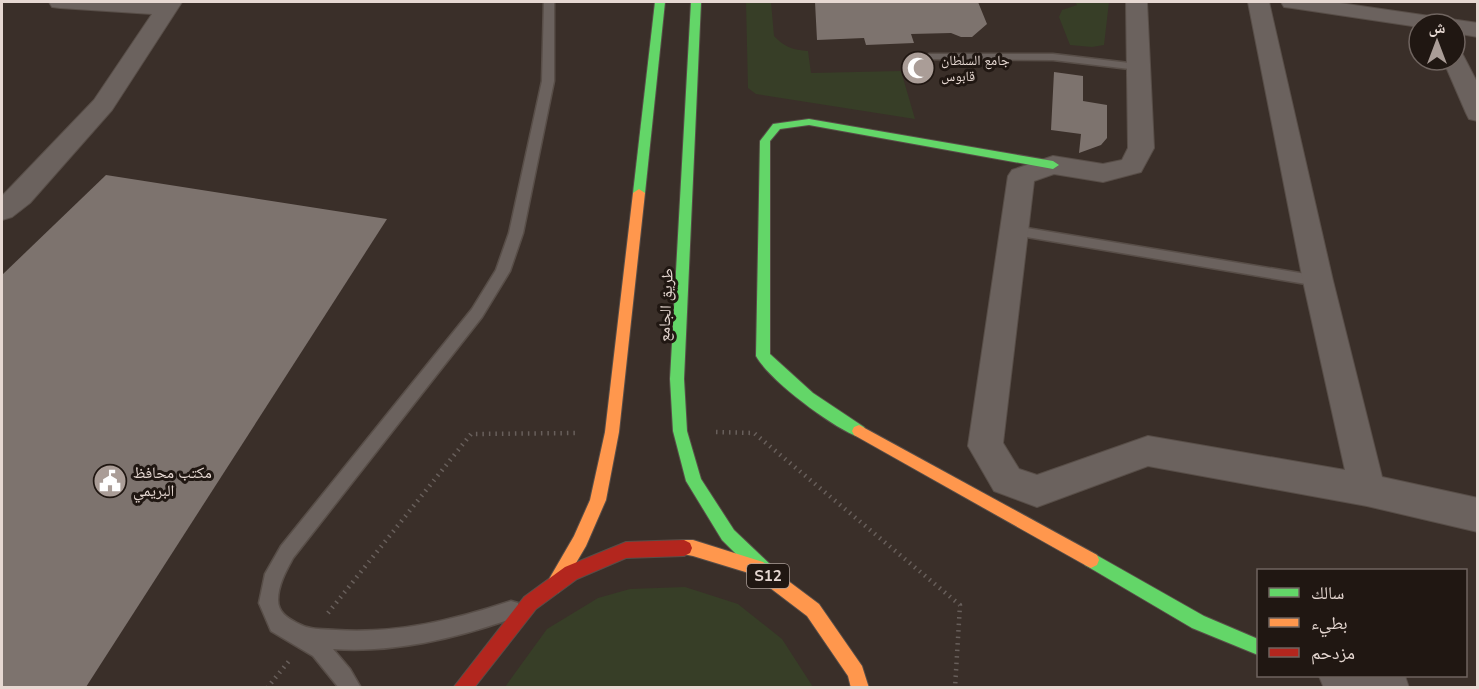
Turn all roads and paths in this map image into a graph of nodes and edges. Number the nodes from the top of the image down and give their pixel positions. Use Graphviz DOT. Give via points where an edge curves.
graph roads {
  1 [pos="60,2"];
  2 [pos="549,2"];
  3 [pos="660,2"];
  4 [pos="696,2"];
  5 [pos="1136,2"];
  6 [pos="1259,2"];
  7 [pos="1292,2"];
  8 [pos="170,5"];
  9 [pos="1407,19"];
  10 [pos="929,57"];
  11 [pos="1138,67"];
  12 [pos="1460,72"];
  13 [pos="1478,113"];
  14 [pos="1053,165"];
  15 [pos="2,210"];
  16 [pos="1014,231"];
  17 [pos="1318,281"];
  18 [pos="1367,490"];
  19 [pos="999,493"];
  20 [pos="1478,515"];
  21 [pos="773,580"];
  22 [pos="553,586"];
  23 [pos="530,603"];
  24 [pos="308,638"];
  25 [pos="1257,647"];
  26 [pos="1348,677"];
  27 [pos="866,685"];
  28 [pos="351,687"];
  29 [pos="462,687"];
  30 [pos="1389,687"];
  1 -- 8 [label="street"];
  2 -- 24 [label="lane" via="548,81 516,232 502,271 477,313 287,552 274,574 268,603 278,624"];
  3 -- 22 [label="main road" via="612,432 598,501"];
  4 -- 21 [label="main road, طريق الجامع" via="677,379 680,431 694,481 722,526"];
  5 -- 11 [label="street"];
  6 -- 17 [label="street"];
  7 -- 9 [label="street"];
  8 -- 15 [label="street" via="103,105 20,196"];
  10 -- 11 [label="lane" via="1053,57"];
  11 -- 14 [label="street" via="1141,148 1132,166 1103,173"];
  12 -- 13 [label="street"];
  14 -- 16 [label="street" via="1021,176"];
  14 -- 19 [label="main road" via="809,122 777,126 765,141 763,356 789,383 833,417"];
  16 -- 17 [label="lane"];
  16 -- 19 [label="street" via="985,446"];
  17 -- 18 [label="street"];
  18 -- 19 [label="street" via="1149,451 1037,490"];
  18 -- 20 [label="street"];
  19 -- 25 [label="main road" via="1079,553 1198,622"];
  21 -- 22 [label="main road, S12" via="757,568 693,548 626,550 571,573"];
  21 -- 27 [label="main road, S12" via="813,610"];
  22 -- 23 [label="main road, S12"];
  23 -- 24 [label="lane" via="475,623 419,635 363,641"];
  23 -- 29 [label="main road, S12"];
  24 -- 28 [label="lane" via="336,664"];
  26 -- 30 [label="street"];
}
